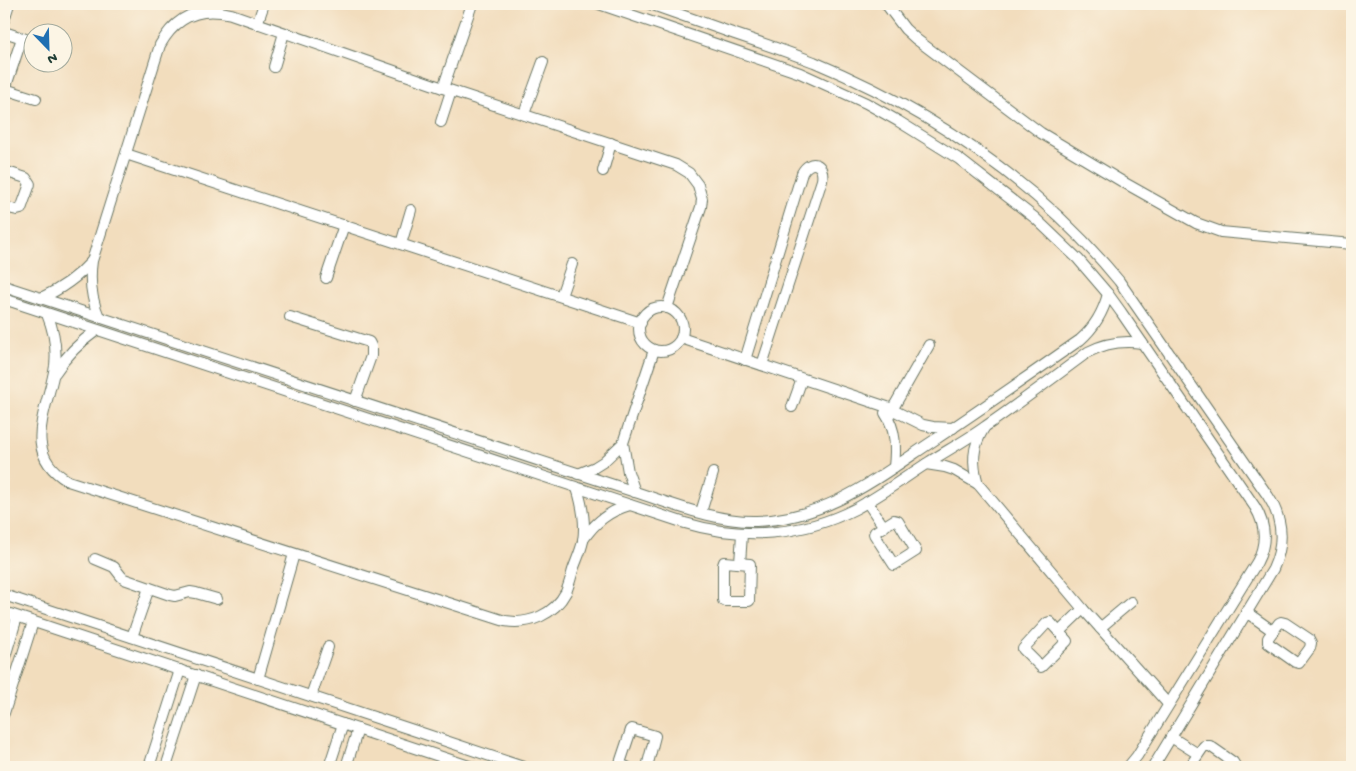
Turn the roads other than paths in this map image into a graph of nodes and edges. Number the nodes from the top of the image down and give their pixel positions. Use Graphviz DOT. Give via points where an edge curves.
graph roads {
  1 [pos="9,4"];
  2 [pos="264,4"];
  3 [pos="472,4"];
  4 [pos="599,4"];
  5 [pos="650,4"];
  6 [pos="886,4"];
  7 [pos="660,8"];
  8 [pos="4,20"];
  9 [pos="655,23"];
  10 [pos="258,24"];
  11 [pos="4,32"];
  12 [pos="284,33"];
  13 [pos="22,38"];
  14 [pos="543,62"];
  15 [pos="274,67"];
  16 [pos="447,89"];
  17 [pos="36,100"];
  18 [pos="524,114"];
  19 [pos="441,122"];
  20 [pos="611,143"];
  21 [pos="126,154"];
  22 [pos="4,171"];
  23 [pos="603,171"];
  24 [pos="4,207"];
  25 [pos="412,210"];
  26 [pos="344,225"];
  27 [pos="401,244"];
  28 [pos="1352,244"];
  29 [pos="92,261"];
  30 [pos="572,264"];
  31 [pos="326,278"];
  32 [pos="4,286"];
  33 [pos="1108,294"];
  34 [pos="561,296"];
  35 [pos="41,298"];
  36 [pos="4,299"];
  37 [pos="667,308"];
  38 [pos="47,314"];
  39 [pos="99,317"];
  40 [pos="290,317"];
  41 [pos="640,323"];
  42 [pos="97,330"];
  43 [pos="681,338"];
  44 [pos="1080,340"];
  45 [pos="1142,343"];
  46 [pos="929,345"];
  47 [pos="654,350"];
  48 [pos="1088,352"];
  49 [pos="745,360"];
  50 [pos="762,365"];
  51 [pos="53,376"];
  52 [pos="802,379"];
  53 [pos="355,401"];
  54 [pos="792,407"];
  55 [pos="890,413"];
  56 [pos="985,427"];
  57 [pos="953,428"];
  58 [pos="623,443"];
  59 [pos="540,461"];
  60 [pos="926,464"];
  61 [pos="894,467"];
  62 [pos="713,473"];
  63 [pos="536,474"];
  64 [pos="578,474"];
  65 [pos="978,484"];
  66 [pos="577,488"];
  67 [pos="635,492"];
  68 [pos="867,502"];
  69 [pos="630,505"];
  70 [pos="701,512"];
  71 [pos="884,527"];
  72 [pos="742,534"];
  73 [pos="583,541"];
  74 [pos="294,554"];
  75 [pos="95,559"];
  76 [pos="740,563"];
  77 [pos="149,588"];
  78 [pos="4,595"];
  79 [pos="217,599"];
  80 [pos="1131,602"];
  81 [pos="1083,609"];
  82 [pos="53,611"];
  83 [pos="4,612"];
  84 [pos="1246,612"];
  85 [pos="17,617"];
  86 [pos="33,622"];
  87 [pos="48,626"];
  88 [pos="1100,628"];
  89 [pos="1273,631"];
  90 [pos="1059,632"];
  91 [pos="132,637"];
  92 [pos="328,647"];
  93 [pos="4,660"];
  94 [pos="180,670"];
  95 [pos="196,675"];
  96 [pos="258,679"];
  97 [pos="311,696"];
  98 [pos="1168,704"];
  99 [pos="4,713"];
  100 [pos="343,724"];
  101 [pos="358,729"];
  102 [pos="416,730"];
  103 [pos="1171,737"];
  104 [pos="411,746"];
  105 [pos="1198,754"];
  106 [pos="149,767"];
  107 [pos="166,767"];
  108 [pos="329,767"];
  109 [pos="346,767"];
  110 [pos="472,767"];
  111 [pos="523,767"];
  112 [pos="627,767"];
  113 [pos="646,767"];
  114 [pos="1128,767"];
  115 [pos="1153,767"];
  116 [pos="1194,767"];
  117 [pos="1236,767"];
  1 -- 8 [label="street"];
  2 -- 10 [label="street"];
  3 -- 16 [label="street"];
  4 -- 9 [label="street"];
  5 -- 7 [label="street"];
  6 -- 28 [label="street" via="916,39 1041,132 1196,223 1222,232"];
  7 -- 9 [label="street"];
  7 -- 84 [label="street" via="812,62 914,110 994,163 1092,249 1133,300 1276,510 1281,531 1280,550 1273,569"];
  9 -- 33 [label="street" via="800,73 898,120 960,159 1035,218 1078,259"];
  10 -- 12 [label="street"];
  10 -- 21 [label="street" via="222,12 203,12 170,29 157,54"];
  11 -- 13 [label="street"];
  12 -- 15 [label="street"];
  12 -- 16 [label="street"];
  13 -- 17 [label="street" via="6,86 8,90"];
  14 -- 18 [label="street"];
  16 -- 18 [label="street"];
  16 -- 19 [label="street"];
  18 -- 20 [label="street"];
  20 -- 23 [label="street"];
  20 -- 37 [label="street" via="683,168 694,178 701,192 701,207"];
  21 -- 26 [label="street"];
  21 -- 29 [label="street"];
  22 -- 24 [label="street" via="26,178 30,184 20,209"];
  25 -- 27 [label="street"];
  26 -- 27 [label="street"];
  26 -- 31 [label="street"];
  27 -- 34 [label="street"];
  29 -- 35 [label="street" via="64,287"];
  29 -- 39 [label="street" via="92,299"];
  30 -- 34 [label="street"];
  32 -- 35 [label="street"];
  33 -- 44 [label="street" via="1098,320"];
  33 -- 45 [label="street"];
  34 -- 41 [label="street"];
  35 -- 39 [label="street"];
  36 -- 38 [label="street"];
  37 -- 41 [label="street" via="651,310"];
  37 -- 43 [label="street" via="680,317 683,327"];
  38 -- 42 [label="street"];
  38 -- 51 [label="street" via="56,354"];
  39 -- 53 [label="street"];
  40 -- 53 [label="street" via="369,342 371,356"];
  41 -- 47 [label="street" via="642,339"];
  42 -- 51 [label="street" via="76,347"];
  42 -- 63 [label="street"];
  43 -- 47 [label="street" via="670,350"];
  43 -- 49 [label="street"];
  44 -- 48 [label="street"];
  44 -- 57 [label="street"];
  45 -- 48 [label="street" via="1114,342"];
  45 -- 98 [label="street" via="1259,515 1264,532 1263,549 1257,562"];
  46 -- 55 [label="street"];
  47 -- 58 [label="street"];
  48 -- 56 [label="street"];
  49 -- 50 [label="street"];
  49 -- 50 [label="street" via="802,173 810,164 816,165 823,173 822,180"];
  50 -- 52 [label="street"];
  51 -- 74 [label="street" via="41,422 40,441 45,459 60,476"];
  52 -- 54 [label="street"];
  52 -- 55 [label="street" via="878,405"];
  53 -- 59 [label="street"];
  55 -- 57 [label="street" via="923,425"];
  55 -- 61 [label="street" via="896,457"];
  56 -- 60 [label="street"];
  56 -- 65 [label="street" via="974,455"];
  57 -- 61 [label="street"];
  58 -- 64 [label="street" via="603,462"];
  58 -- 67 [label="street"];
  59 -- 63 [label="street"];
  59 -- 64 [label="street"];
  60 -- 65 [label="street" via="954,470"];
  60 -- 68 [label="street"];
  61 -- 70 [label="street" via="845,498 780,519 731,519"];
  62 -- 70 [label="street"];
  63 -- 66 [label="street"];
  64 -- 67 [label="street"];
  65 -- 81 [label="street"];
  66 -- 69 [label="street"];
  66 -- 73 [label="street" via="584,520"];
  67 -- 70 [label="street"];
  68 -- 71 [label="street"];
  68 -- 72 [label="street" via="840,516 807,527"];
  69 -- 72 [label="street" via="698,527"];
  69 -- 73 [label="street" via="602,518"];
  71 -- 71 [label="street" via="874,534 894,564 916,552 897,520"];
  72 -- 76 [label="street"];
  73 -- 74 [label="street" via="562,599 544,615 521,622 504,621"];
  74 -- 96 [label="street"];
  75 -- 77 [label="street" via="114,567 124,579"];
  76 -- 76 [label="street" via="723,564 724,601 749,602 751,566"];
  77 -- 79 [label="street" via="175,596 190,592"];
  77 -- 91 [label="street"];
  78 -- 82 [label="street"];
  80 -- 88 [label="street"];
  81 -- 88 [label="street"];
  81 -- 90 [label="street"];
  82 -- 87 [label="street"];
  82 -- 91 [label="street"];
  83 -- 85 [label="street"];
  84 -- 89 [label="street"];
  84 -- 103 [label="street"];
  85 -- 86 [label="street"];
  85 -- 93 [label="street"];
  86 -- 87 [label="street"];
  86 -- 99 [label="street"];
  87 -- 94 [label="street"];
  88 -- 98 [label="street"];
  90 -- 90 [label="street" via="1048,622 1023,649 1039,667 1067,642"];
  91 -- 96 [label="street"];
  92 -- 97 [label="street"];
  94 -- 95 [label="street"];
  94 -- 106 [label="street"];
  95 -- 100 [label="street"];
  95 -- 107 [label="street"];
  96 -- 97 [label="street"];
  97 -- 102 [label="street"];
  98 -- 114 [label="street"];
  100 -- 101 [label="street"];
  100 -- 108 [label="street"];
  101 -- 104 [label="street"];
  101 -- 109 [label="street"];
  102 -- 104 [label="street"];
  102 -- 111 [label="street"];
  103 -- 105 [label="street"];
  103 -- 115 [label="street"];
  104 -- 110 [label="street"];
  105 -- 116 [label="street"];
  105 -- 117 [label="street" via="1208,745"];
  112 -- 113 [label="street" via="620,763 632,728 655,736"];
}
